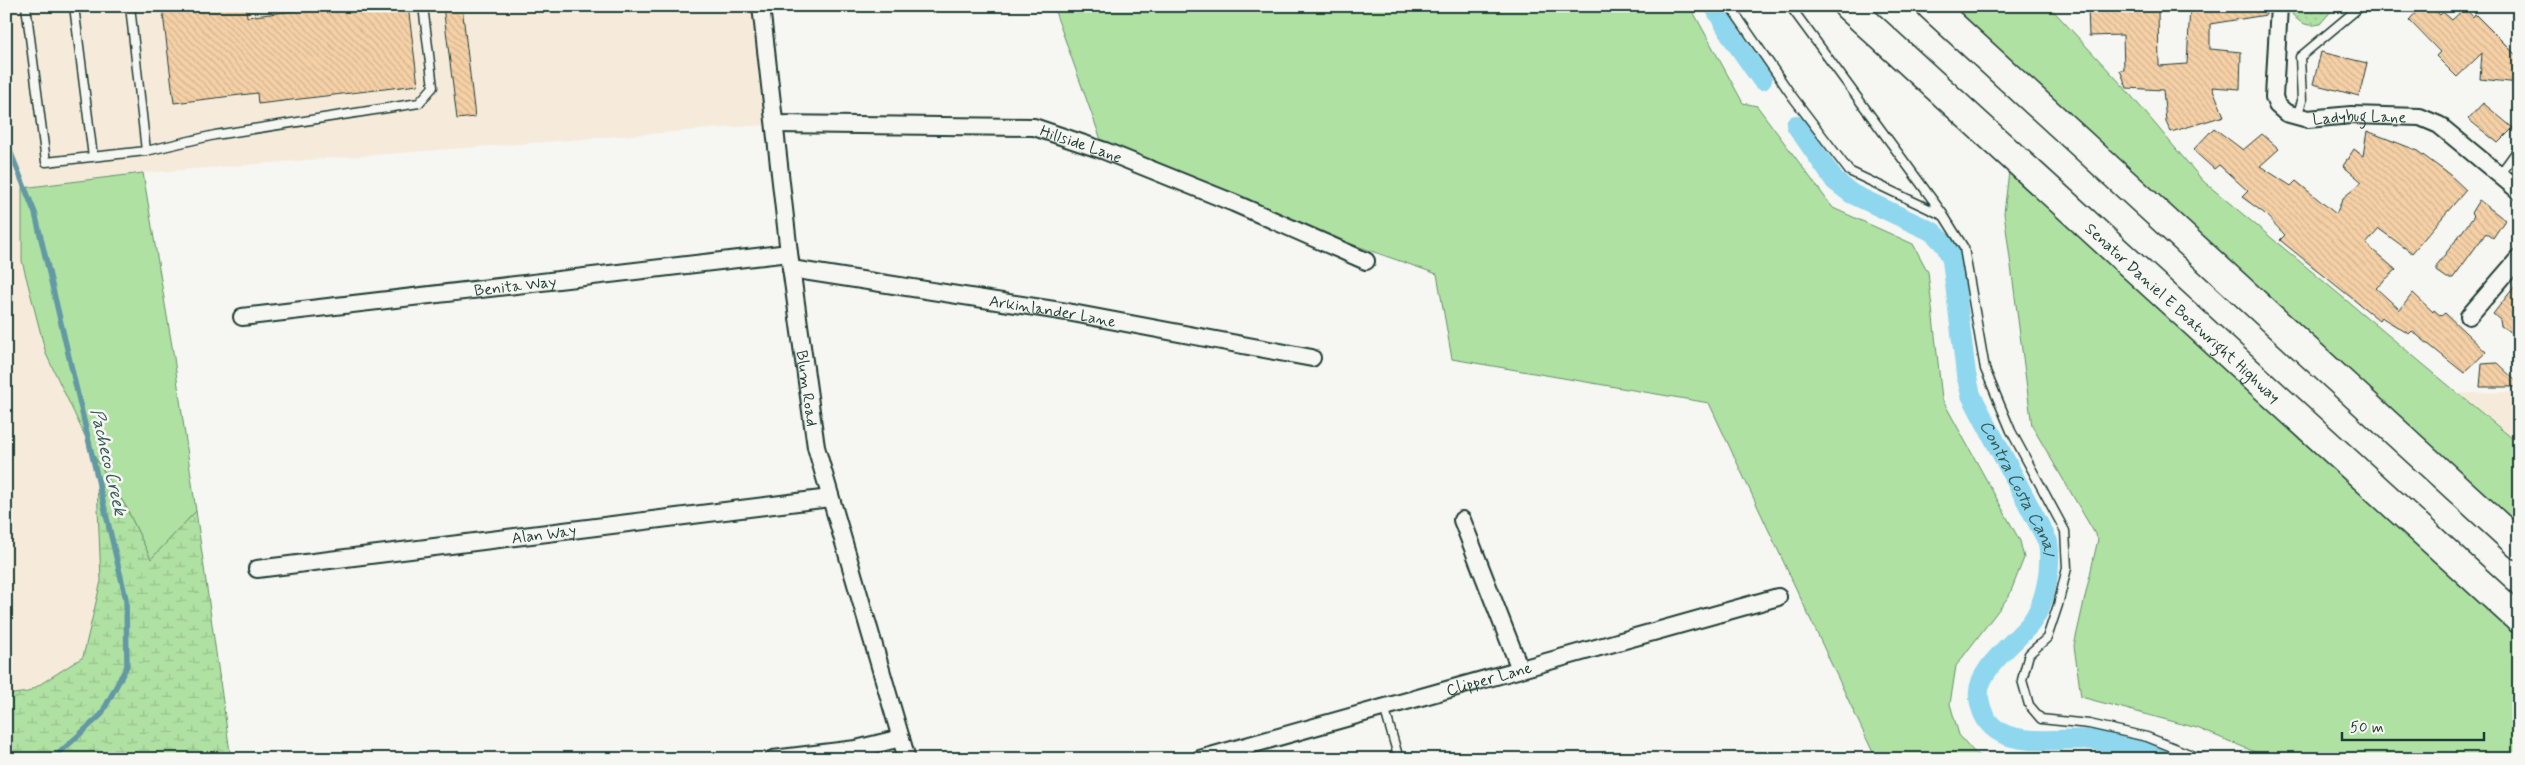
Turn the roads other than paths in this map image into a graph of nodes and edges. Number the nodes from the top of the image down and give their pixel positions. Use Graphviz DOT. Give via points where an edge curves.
graph roads {
  1 [pos="26,6"];
  2 [pos="74,6"];
  3 [pos="130,6"];
  4 [pos="423,6"];
  5 [pos="761,6"];
  6 [pos="1730,6"];
  7 [pos="1790,6"];
  8 [pos="1848,6"];
  9 [pos="1931,6"];
  10 [pos="2279,6"];
  11 [pos="2361,6"];
  12 [pos="2297,116"];
  13 [pos="774,124"];
  14 [pos="2519,148"];
  15 [pos="146,151"];
  16 [pos="93,157"];
  17 [pos="2500,174"];
  18 [pos="2519,191"];
  19 [pos="1944,216"];
  20 [pos="2519,258"];
  21 [pos="790,261"];
  22 [pos="1366,261"];
  23 [pos="2469,316"];
  24 [pos="242,318"];
  25 [pos="1312,358"];
  26 [pos="830,498"];
  27 [pos="1462,520"];
  28 [pos="2519,545"];
  29 [pos="257,569"];
  30 [pos="1778,597"];
  31 [pos="2519,618"];
  32 [pos="1520,669"];
  33 [pos="1384,707"];
  34 [pos="901,738"];
  35 [pos="773,759"];
  36 [pos="907,759"];
  37 [pos="1200,759"];
  38 [pos="1399,759"];
  39 [pos="2202,759"];
  1 -- 16 [label="lane" via="46,162"];
  2 -- 16 [label="lane"];
  3 -- 15 [label="lane"];
  4 -- 15 [label="lane" via="433,87 419,103 216,135"];
  5 -- 13 [label="street, Blum Road"];
  6 -- 19 [label="lane" via="1849,171"];
  7 -- 19 [label="lane"];
  8 -- 31 [label="highway, Senator Daniel E Boatwright Highway"];
  9 -- 28 [label="highway"];
  10 -- 12 [label="street, Ladybug Lane" via="2274,97 2286,113"];
  11 -- 12 [label="lane" via="2300,57 2302,101"];
  12 -- 17 [label="street, Ladybug Lane" via="2308,119 2351,115 2420,117 2439,125"];
  13 -- 21 [label="street, Blum Road"];
  13 -- 22 [label="street, Hillside Lane" via="1034,127 1105,151 1225,199"];
  14 -- 17 [label="lane"];
  15 -- 16 [label="lane"];
  17 -- 18 [label="street, Ladybug Lane"];
  19 -- 39 [label="lane" via="1964,248 1985,369 2011,431 2065,531 2068,568 2058,604 2047,638 2029,654 2022,680 2028,705 2041,719 2089,724 2147,737"];
  20 -- 23 [label="street"];
  21 -- 24 [label="street, Benita Way"];
  21 -- 25 [label="street, Arkinlander Lane"];
  21 -- 26 [label="street, Blum Road" via="807,396"];
  26 -- 29 [label="street, Alan Way"];
  26 -- 34 [label="street, Blum Road"];
  27 -- 32 [label="street"];
  30 -- 32 [label="street, Clipper Lane"];
  32 -- 33 [label="street, Clipper Lane"];
  33 -- 37 [label="street, Clipper Lane"];
  33 -- 38 [label="lane"];
  34 -- 35 [label="street" via="856,749"];
  34 -- 36 [label="street, Blum Road"];
}
